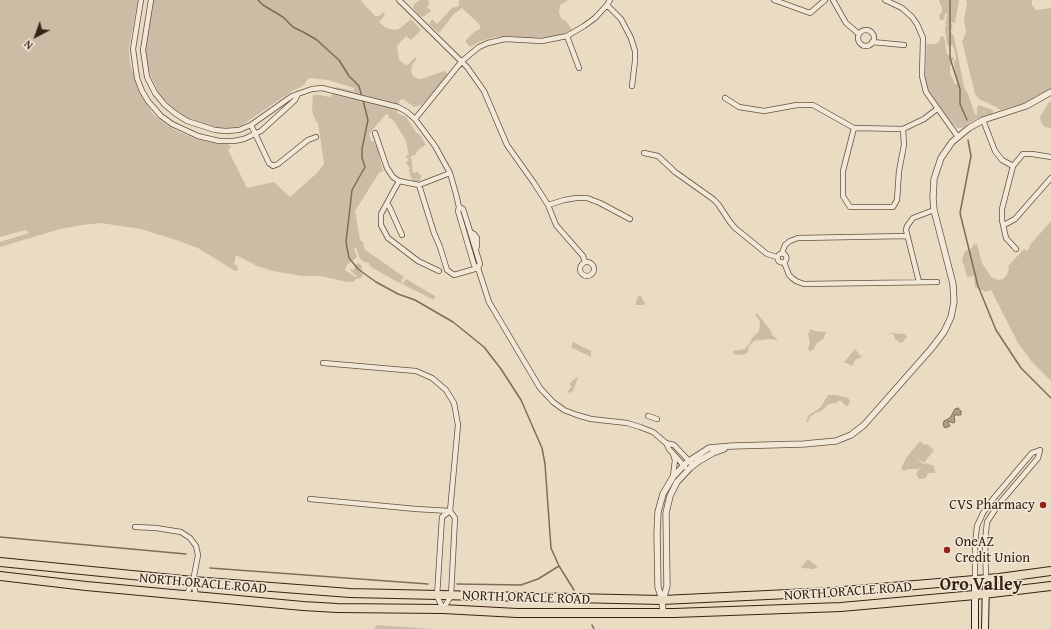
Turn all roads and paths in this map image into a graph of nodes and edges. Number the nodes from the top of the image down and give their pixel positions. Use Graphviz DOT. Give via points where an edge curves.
graph roads {
  1 [pos="141,0"];
  2 [pos="151,0"];
  3 [pos="399,0"];
  4 [pos="610,0"];
  5 [pos="774,0"];
  6 [pos="825,0"];
  7 [pos="833,0"];
  8 [pos="885,0"];
  9 [pos="607,5"];
  10 [pos="860,34"];
  11 [pos="567,36"];
  12 [pos="872,42"];
  13 [pos="904,45"];
  14 [pos="462,61"];
  15 [pos="579,68"];
  16 [pos="632,86"];
  17 [pos="1051,92"];
  18 [pos="298,94"];
  19 [pos="725,98"];
  20 [pos="937,108"];
  21 [pos="416,119"];
  22 [pos="983,120"];
  23 [pos="251,125"];
  24 [pos="854,128"];
  25 [pos="903,129"];
  26 [pos="375,133"];
  27 [pos="255,134"];
  28 [pos="316,136"];
  29 [pos="958,136"];
  30 [pos="644,153"];
  31 [pos="1051,157"];
  32 [pos="1013,166"];
  33 [pos="450,174"];
  34 [pos="1051,178"];
  35 [pos="399,181"];
  36 [pos="419,185"];
  37 [pos="387,204"];
  38 [pos="548,205"];
  39 [pos="459,207"];
  40 [pos="934,210"];
  41 [pos="630,219"];
  42 [pos="1004,225"];
  43 [pos="402,236"];
  44 [pos="907,236"];
  45 [pos="1016,249"];
  46 [pos="782,254"];
  47 [pos="777,258"];
  48 [pos="585,262"];
  49 [pos="784,262"];
  50 [pos="478,268"];
  51 [pos="439,271"];
  52 [pos="919,282"];
  53 [pos="937,282"];
  54 [pos="323,363"];
  55 [pos="648,416"];
  56 [pos="657,419"];
  57 [pos="666,443"];
  58 [pos="732,446"];
  59 [pos="672,452"];
  60 [pos="686,463"];
  61 [pos="691,468"];
  62 [pos="673,477"];
  63 [pos="310,499"];
  64 [pos="450,511"];
  65 [pos="977,526"];
  66 [pos="135,527"];
  67 [pos="986,528"];
  68 [pos="0,562"];
  69 [pos="1051,571"];
  70 [pos="0,576"];
  71 [pos="975,579"];
  72 [pos="986,579"];
  73 [pos="193,581"];
  74 [pos="1051,586"];
  75 [pos="986,593"];
  76 [pos="975,595"];
  77 [pos="186,596"];
  78 [pos="196,596"];
  79 [pos="437,596"];
  80 [pos="451,596"];
  81 [pos="662,600"];
  82 [pos="443,609"];
  83 [pos="663,612"];
  84 [pos="975,629"];
  85 [pos="986,629"];
  1 -- 27 [label="street" via="133,49 137,78 148,101 172,124 198,136 234,141"];
  2 -- 23 [label="street" via="143,55 147,77 161,101 181,118 205,128 226,131 239,130"];
  3 -- 14 [label="street"];
  4 -- 9 [label="street"];
  5 -- 6 [label="street" via="810,13"];
  7 -- 10 [label="street" via="846,23"];
  8 -- 20 [label="street" via="902,8 917,24 923,38 924,86"];
  9 -- 11 [label="street" via="584,26"];
  9 -- 16 [label="street" via="621,19 631,38 635,51"];
  10 -- 12 [label="street" via="863,31 870,32"];
  10 -- 12 [label="street" via="861,44 868,45"];
  11 -- 14 [label="street" via="542,41 498,40 479,47"];
  11 -- 15 [label="street"];
  12 -- 13 [label="street"];
  14 -- 21 [label="street"];
  14 -- 38 [label="street" via="484,91 507,145"];
  17 -- 22 [label="street" via="1026,106"];
  18 -- 21 [label="street" via="312,89 333,90 398,107"];
  18 -- 23 [label="street"];
  18 -- 27 [label="street" via="291,104"];
  19 -- 24 [label="street" via="739,107 764,111 797,105 814,105"];
  20 -- 25 [label="street" via="924,119"];
  20 -- 29 [label="street"];
  21 -- 33 [label="street"];
  22 -- 29 [label="street"];
  22 -- 32 [label="street" via="995,150 1002,160"];
  23 -- 27 [label="street"];
  24 -- 25 [label="street"];
  24 -- 25 [label="street" via="843,171 843,196 850,207 893,207 897,200 904,145"];
  26 -- 35 [label="street" via="386,168 393,178"];
  27 -- 28 [label="street" via="269,163 273,166"];
  29 -- 40 [label="street" via="941,158 937,168 933,189"];
  30 -- 47 [label="street" via="658,156 675,172 713,199 735,228 767,254"];
  31 -- 32 [label="street" via="1023,154"];
  32 -- 42 [label="street" via="1002,209"];
  33 -- 36 [label="street"];
  33 -- 39 [label="street"];
  34 -- 42 [label="street" via="1015,220"];
  35 -- 36 [label="street"];
  35 -- 37 [label="street"];
  36 -- 50 [label="street" via="447,270 454,275"];
  37 -- 43 [label="street"];
  37 -- 51 [label="street" via="381,214 381,225 388,238 418,260"];
  38 -- 41 [label="street" via="564,200 587,198"];
  38 -- 48 [label="street" via="556,224 583,256"];
  39 -- 50 [label="street" via="474,265"];
  39 -- 50 [label="street" via="463,210 476,249 480,264"];
  40 -- 44 [label="street" via="914,218 907,226"];
  40 -- 58 [label="street" via="954,292 951,317 944,332 931,349 864,425 851,435 836,441 804,444"];
  42 -- 45 [label="street" via="1006,238"];
  44 -- 46 [label="street" via="798,238 785,245"];
  44 -- 52 [label="street"];
  46 -- 47 [label="street"];
  46 -- 49 [label="street" via="786,257"];
  47 -- 49 [label="street" via="779,262"];
  49 -- 52 [label="street" via="789,275 804,284"];
  50 -- 57 [label="street" via="489,302 546,395 564,410 577,415 640,427 653,432"];
  52 -- 53 [label="street"];
  54 -- 64 [label="street" via="416,371 432,378 446,390 454,403 458,425"];
  55 -- 56 [label="street"];
  57 -- 59 [label="street"];
  57 -- 60 [label="street" via="674,445"];
  58 -- 60 [label="street" via="709,448"];
  58 -- 61 [label="street" via="713,453"];
  59 -- 60 [label="street"];
  59 -- 62 [label="street" via="675,460"];
  60 -- 61 [label="street"];
  60 -- 62 [label="street"];
  61 -- 81 [label="street" via="677,482 666,513 667,586"];
  62 -- 81 [label="street" via="663,494 658,512 658,587"];
  63 -- 64 [label="street"];
  64 -- 79 [label="street" via="442,517"];
  64 -- 80 [label="street" via="455,518"];
  65 -- 67 [label="street"];
  65 -- 67 [label="street" via="993,499 1032,453 1040,450 1038,458 998,504"];
  65 -- 71 [label="street"];
  66 -- 73 [label="street" via="181,532 190,538 196,546 198,556"];
  67 -- 72 [label="street"];
  68 -- 73 [label="highway, NORTH ORACLE ROAD"];
  69 -- 72 [label="highway, NORTH ORACLE ROAD"];
  70 -- 77 [label="highway, NORTH ORACLE ROAD"];
  71 -- 72 [label="highway, NORTH ORACLE ROAD"];
  71 -- 76 [label="main road"];
  71 -- 81 [label="highway, NORTH ORACLE ROAD" via="831,592"];
  72 -- 75 [label="main road"];
  73 -- 77 [label="street"];
  73 -- 78 [label="street"];
  73 -- 79 [label="highway, NORTH ORACLE ROAD" via="350,593"];
  74 -- 75 [label="highway, NORTH ORACLE ROAD"];
  75 -- 76 [label="highway, NORTH ORACLE ROAD"];
  75 -- 85 [label="main road"];
  76 -- 83 [label="highway, NORTH ORACLE ROAD" via="841,607"];
  76 -- 84 [label="main road"];
  77 -- 78 [label="highway, NORTH ORACLE ROAD"];
  78 -- 82 [label="highway, NORTH ORACLE ROAD" via="337,608"];
  79 -- 80 [label="highway, NORTH ORACLE ROAD"];
  79 -- 82 [label="street"];
  80 -- 81 [label="highway, NORTH ORACLE ROAD"];
  80 -- 82 [label="street"];
  81 -- 83 [label="street"];
  82 -- 83 [label="highway, NORTH ORACLE ROAD" via="517,613"];
}
